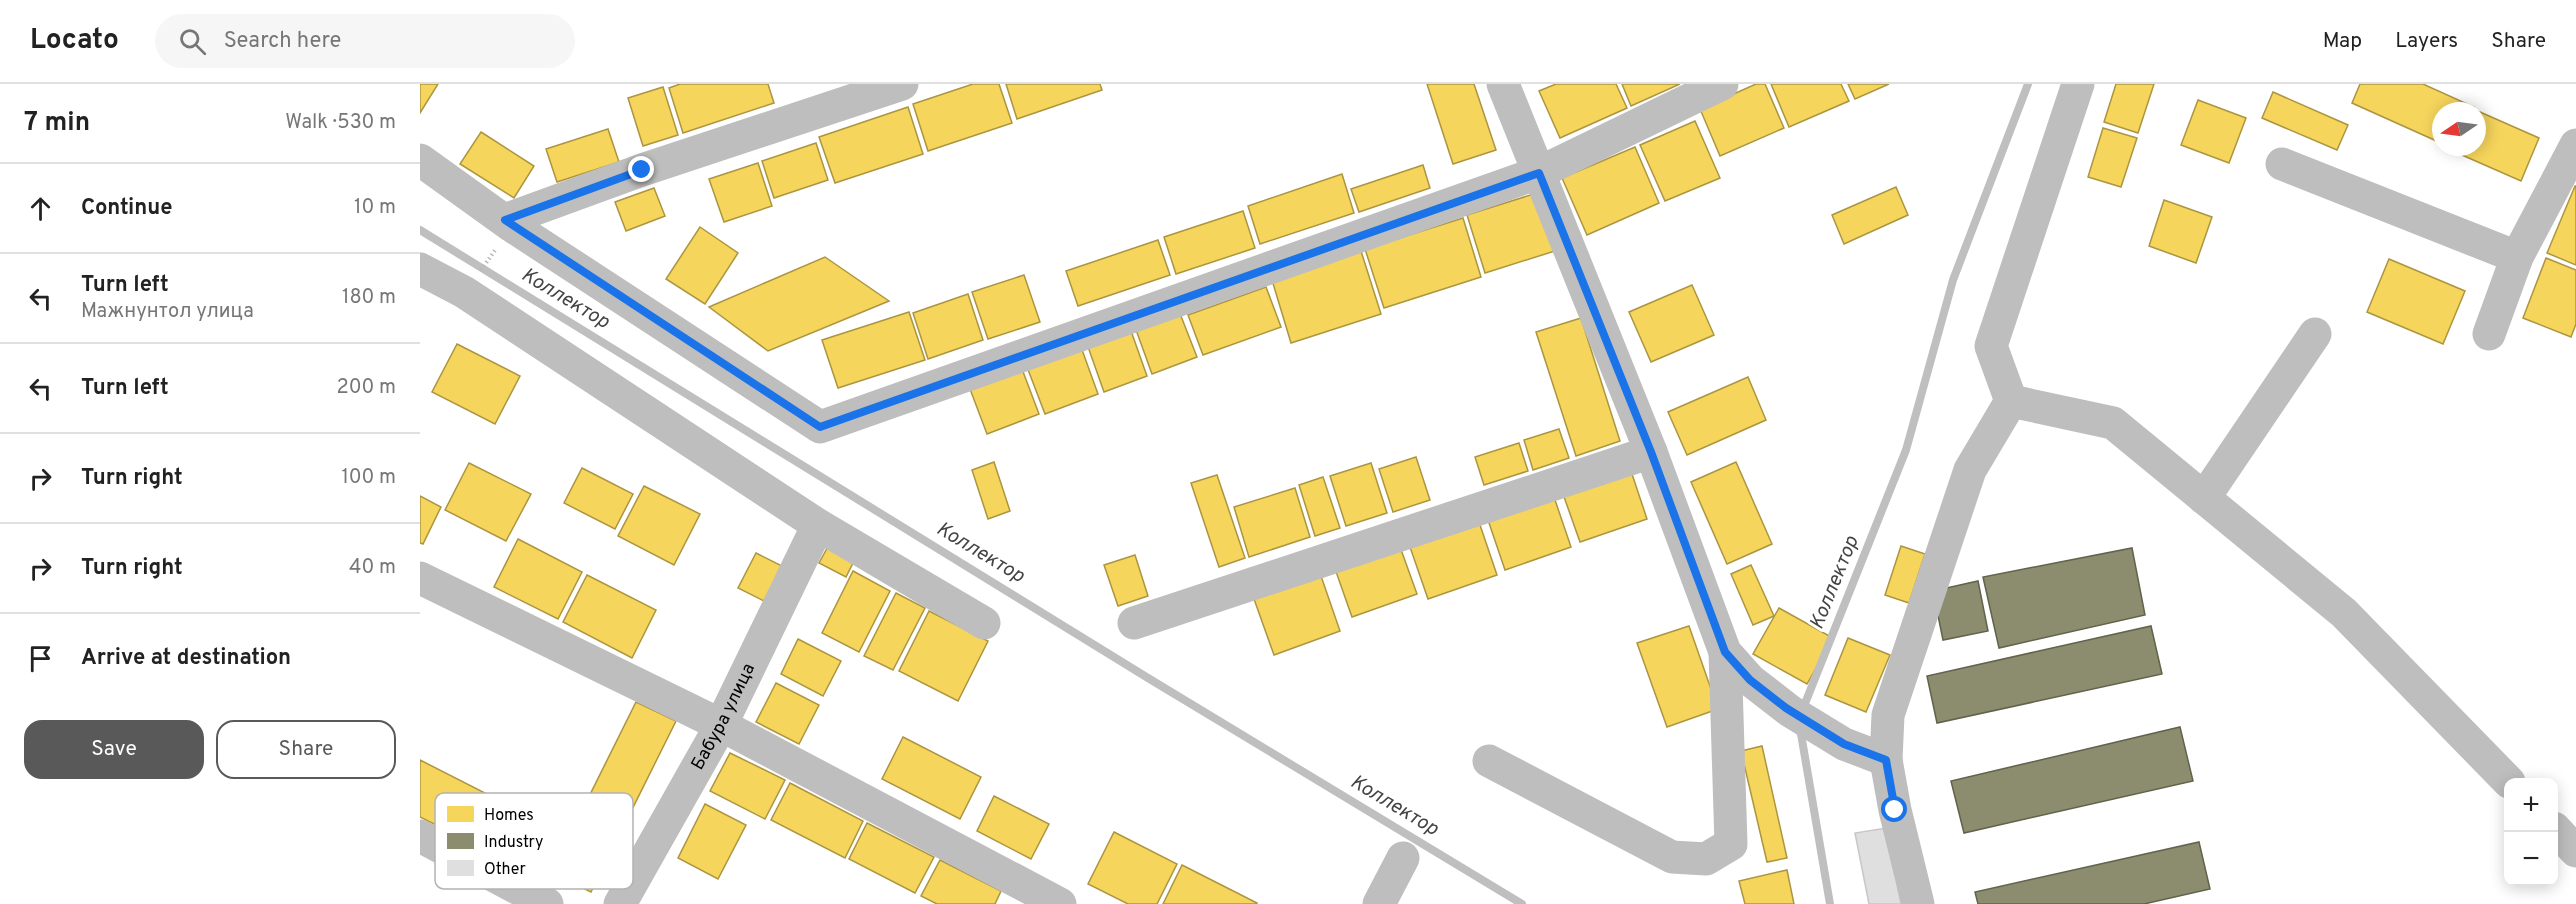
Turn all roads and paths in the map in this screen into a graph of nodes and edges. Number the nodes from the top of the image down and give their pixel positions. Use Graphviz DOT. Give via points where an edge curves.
graph roads {
  1 [pos="902,84"];
  2 [pos="1503,84"];
  3 [pos="1722,84"];
  4 [pos="2079,84"];
  5 [pos="2576,145"];
  6 [pos="420,160"];
  7 [pos="2282,164"];
  8 [pos="1539,173"];
  9 [pos="509,223"];
  10 [pos="2517,257"];
  11 [pos="420,269"];
  12 [pos="464,292"];
  13 [pos="2315,334"];
  14 [pos="2488,334"];
  15 [pos="2011,401"];
  16 [pos="1651,452"];
  17 [pos="2204,498"];
  18 [pos="818,525"];
  19 [pos="420,578"];
  20 [pos="984,623"];
  21 [pos="1134,623"];
  22 [pos="1725,652"];
  23 [pos="721,725"];
  24 [pos="1886,760"];
  25 [pos="1489,761"];
  26 [pos="2504,778"];
  27 [pos="2557,832"];
  28 [pos="420,836"];
  29 [pos="435,844"];
  30 [pos="2576,852"];
  31 [pos="1403,858"];
  32 [pos="633,881"];
  33 [pos="519,889"];
  34 [pos="628,889"];
  35 [pos="547,904"];
  36 [pos="620,904"];
  37 [pos="1060,904"];
  38 [pos="1378,904"];
  39 [pos="1918,904"];
  1 -- 9 [label="street" via="642,170"];
  2 -- 8 [label="street"];
  3 -- 8 [label="street"];
  4 -- 15 [label="street" via="1991,346"];
  5 -- 10 [label="street"];
  6 -- 9 [label="street"];
  7 -- 10 [label="street"];
  8 -- 9 [label="street" via="820,427"];
  8 -- 16 [label="street"];
  9 -- 12 [label="path"];
  10 -- 14 [label="street"];
  11 -- 12 [label="street"];
  12 -- 18 [label="street"];
  13 -- 17 [label="street"];
  15 -- 17 [label="street" via="2113,423"];
  15 -- 24 [label="street" via="1970,470 1888,715"];
  16 -- 21 [label="street"];
  16 -- 22 [label="street"];
  17 -- 26 [label="street" via="2344,613"];
  18 -- 20 [label="street"];
  18 -- 23 [label="street, Бабура улица"];
  19 -- 23 [label="street"];
  22 -- 24 [label="street" via="1750,680 1800,716 1844,744"];
  22 -- 25 [label="street" via="1731,844 1706,860 1672,857"];
  23 -- 32 [label="street, Бабура улица"];
  23 -- 37 [label="street"];
  24 -- 39 [label="street"];
  27 -- 30 [label="street"];
  28 -- 29 [label="street"];
  31 -- 38 [label="street"];
  33 -- 35 [label="street"];
  34 -- 36 [label="street, Бабура улица"];
}
